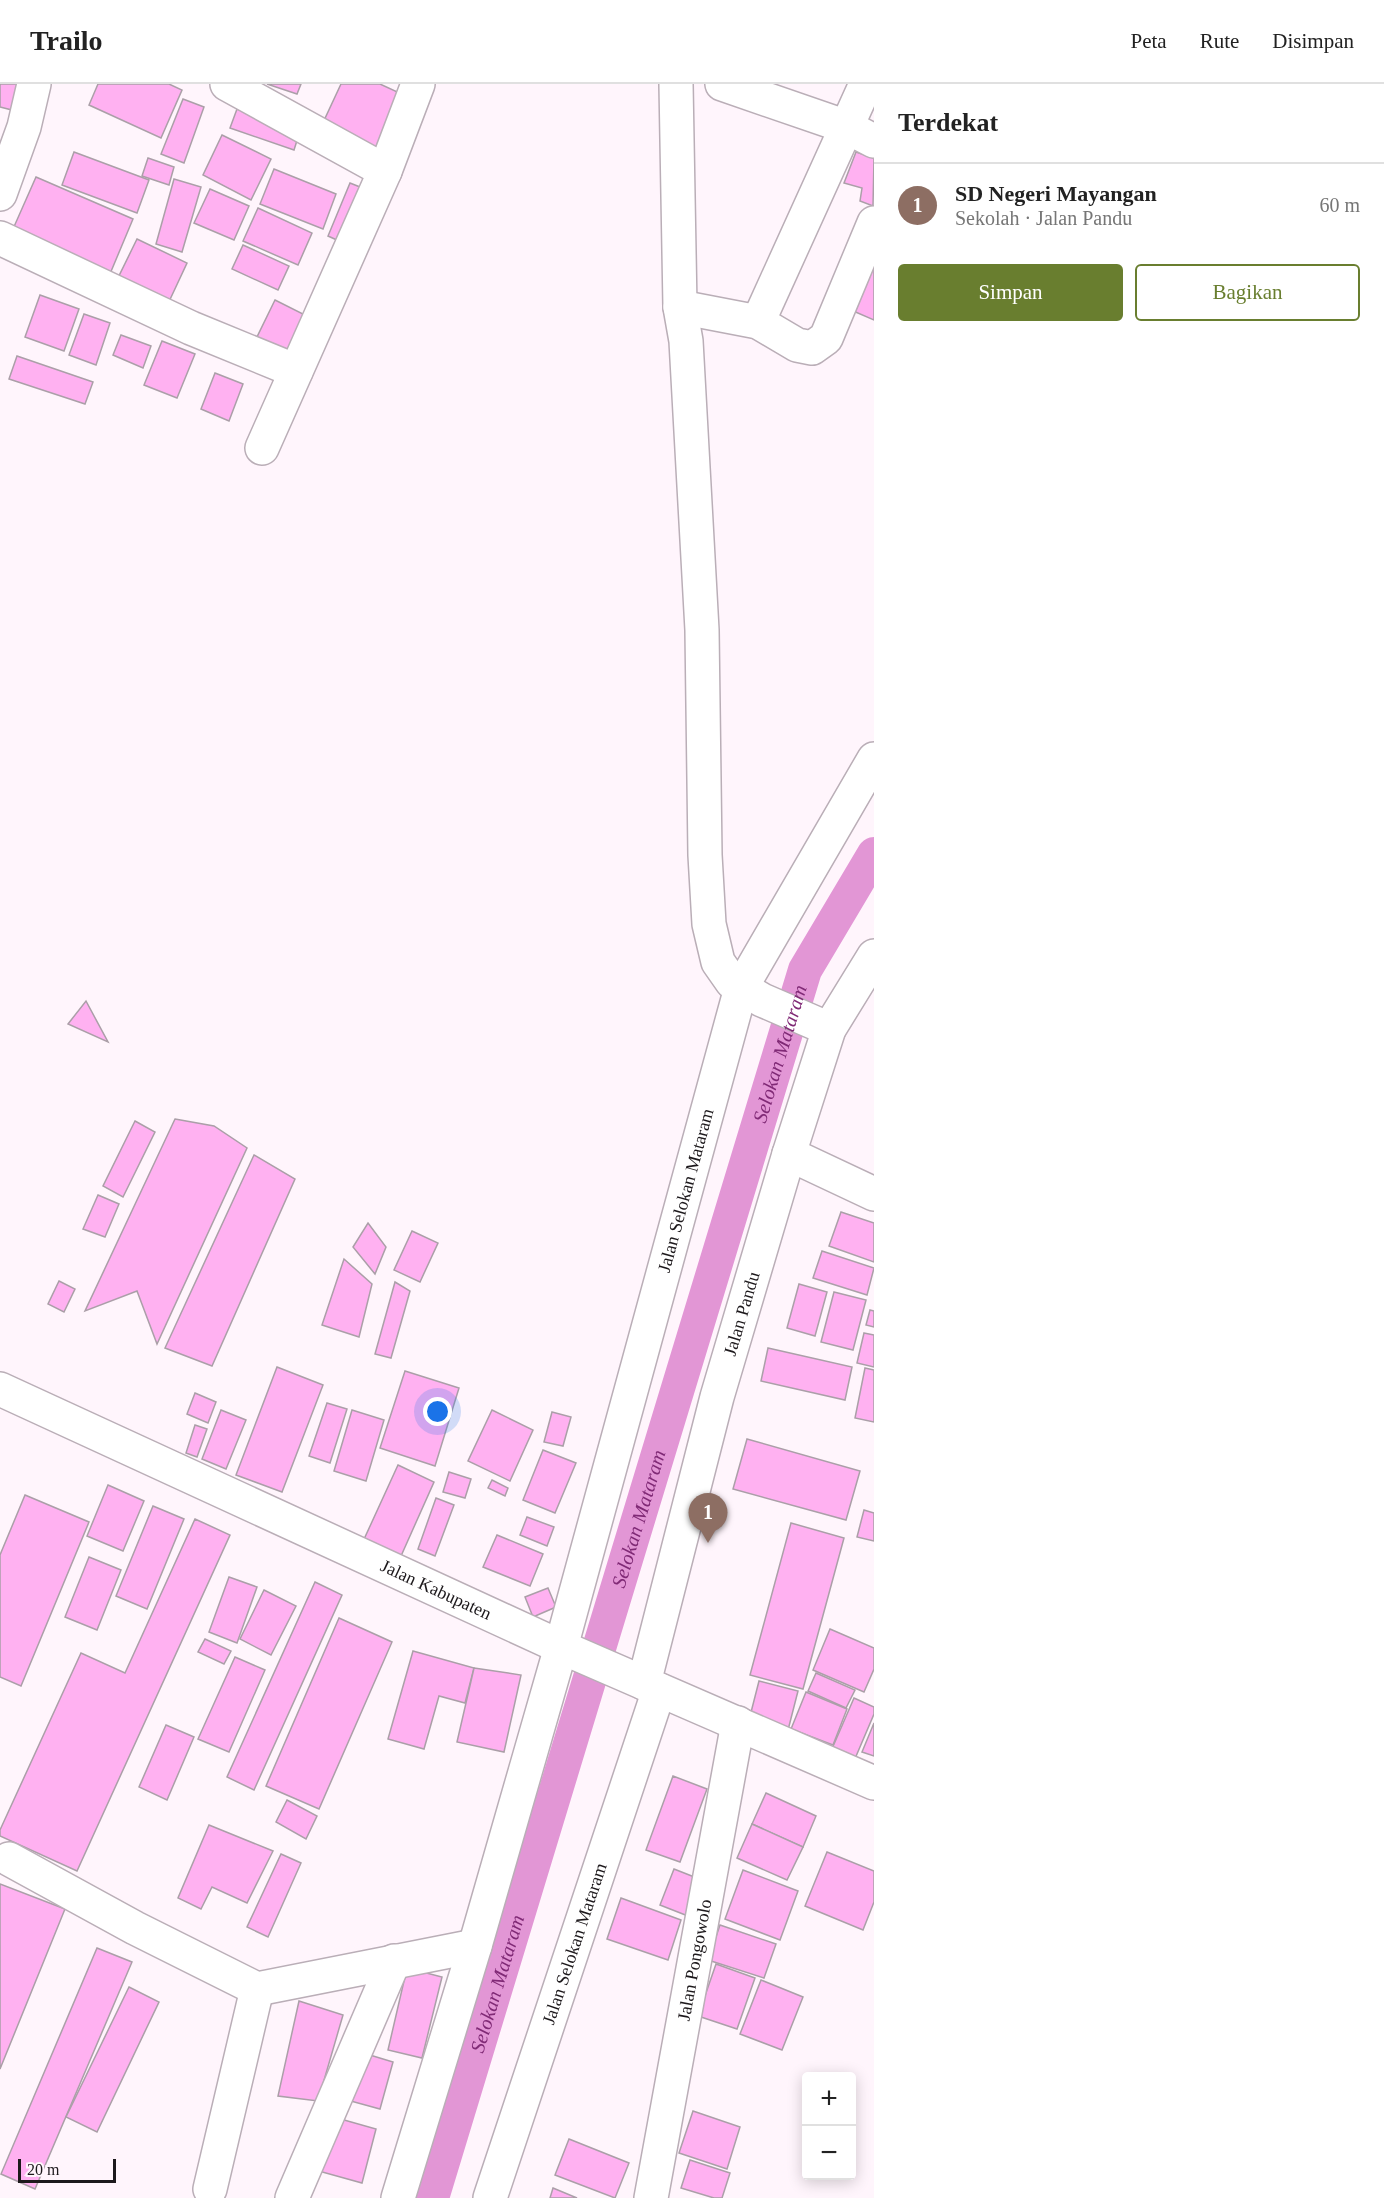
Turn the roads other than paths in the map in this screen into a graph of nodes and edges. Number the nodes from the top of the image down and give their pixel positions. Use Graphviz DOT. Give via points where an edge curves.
graph roads {
  1 [pos="34,84"];
  2 [pos="227,84"];
  3 [pos="418,84"];
  4 [pos="676,84"];
  5 [pos="722,84"];
  6 [pos="866,84"];
  7 [pos="12,123"];
  8 [pos="861,134"];
  9 [pos="385,171"];
  10 [pos="0,194"];
  11 [pos="874,223"];
  12 [pos="0,238"];
  13 [pos="680,307"];
  14 [pos="758,322"];
  15 [pos="296,371"];
  16 [pos="261,448"];
  17 [pos="874,759"];
  18 [pos="874,956"];
  19 [pos="752,994"];
  20 [pos="823,1026"];
  21 [pos="789,1154"];
  22 [pos="874,1194"];
  23 [pos="0,1389"];
  24 [pos="567,1649"];
  25 [pos="648,1685"];
  26 [pos="738,1723"];
  27 [pos="874,1783"];
  28 [pos="9,1859"];
  29 [pos="475,1946"];
  30 [pos="394,1961"];
  31 [pos="257,1989"];
  32 [pos="210,2188"];
  33 [pos="292,2198"];
  34 [pos="398,2198"];
  35 [pos="490,2198"];
  36 [pos="651,2198"];
  1 -- 7 [label="street"];
  2 -- 9 [label="street"];
  3 -- 9 [label="street"];
  4 -- 13 [label="street"];
  5 -- 8 [label="street"];
  6 -- 8 [label="street"];
  7 -- 10 [label="street"];
  8 -- 14 [label="street"];
  9 -- 15 [label="street"];
  11 -- 14 [label="street" via="826,338 812,348 797,345"];
  12 -- 15 [label="street" via="191,328"];
  13 -- 14 [label="street"];
  13 -- 19 [label="street" via="686,341 702,630 709,924 718,962 732,982"];
  15 -- 16 [label="street"];
  17 -- 19 [label="street, Jalan Selokan Mataram"];
  18 -- 20 [label="street, Jalan Pandu"];
  19 -- 20 [label="street"];
  19 -- 24 [label="street, Jalan Selokan Mataram"];
  20 -- 21 [label="street, Jalan Pandu"];
  21 -- 22 [label="street"];
  21 -- 25 [label="street, Jalan Pandu" via="717,1397"];
  23 -- 24 [label="street, Jalan Kabupaten"];
  24 -- 25 [label="street, Jalan Kabupaten"];
  24 -- 29 [label="street, Jalan Selokan Mataram"];
  25 -- 26 [label="street, Jalan Kabupaten"];
  25 -- 35 [label="street, Jalan Selokan Mataram"];
  26 -- 27 [label="street, Jalan Kabupaten"];
  26 -- 36 [label="street, Jalan Pongowolo"];
  28 -- 31 [label="street"];
  29 -- 30 [label="street"];
  29 -- 34 [label="street, Jalan Selokan Mataram"];
  30 -- 31 [label="street"];
  30 -- 33 [label="street"];
  31 -- 32 [label="street"];
}
